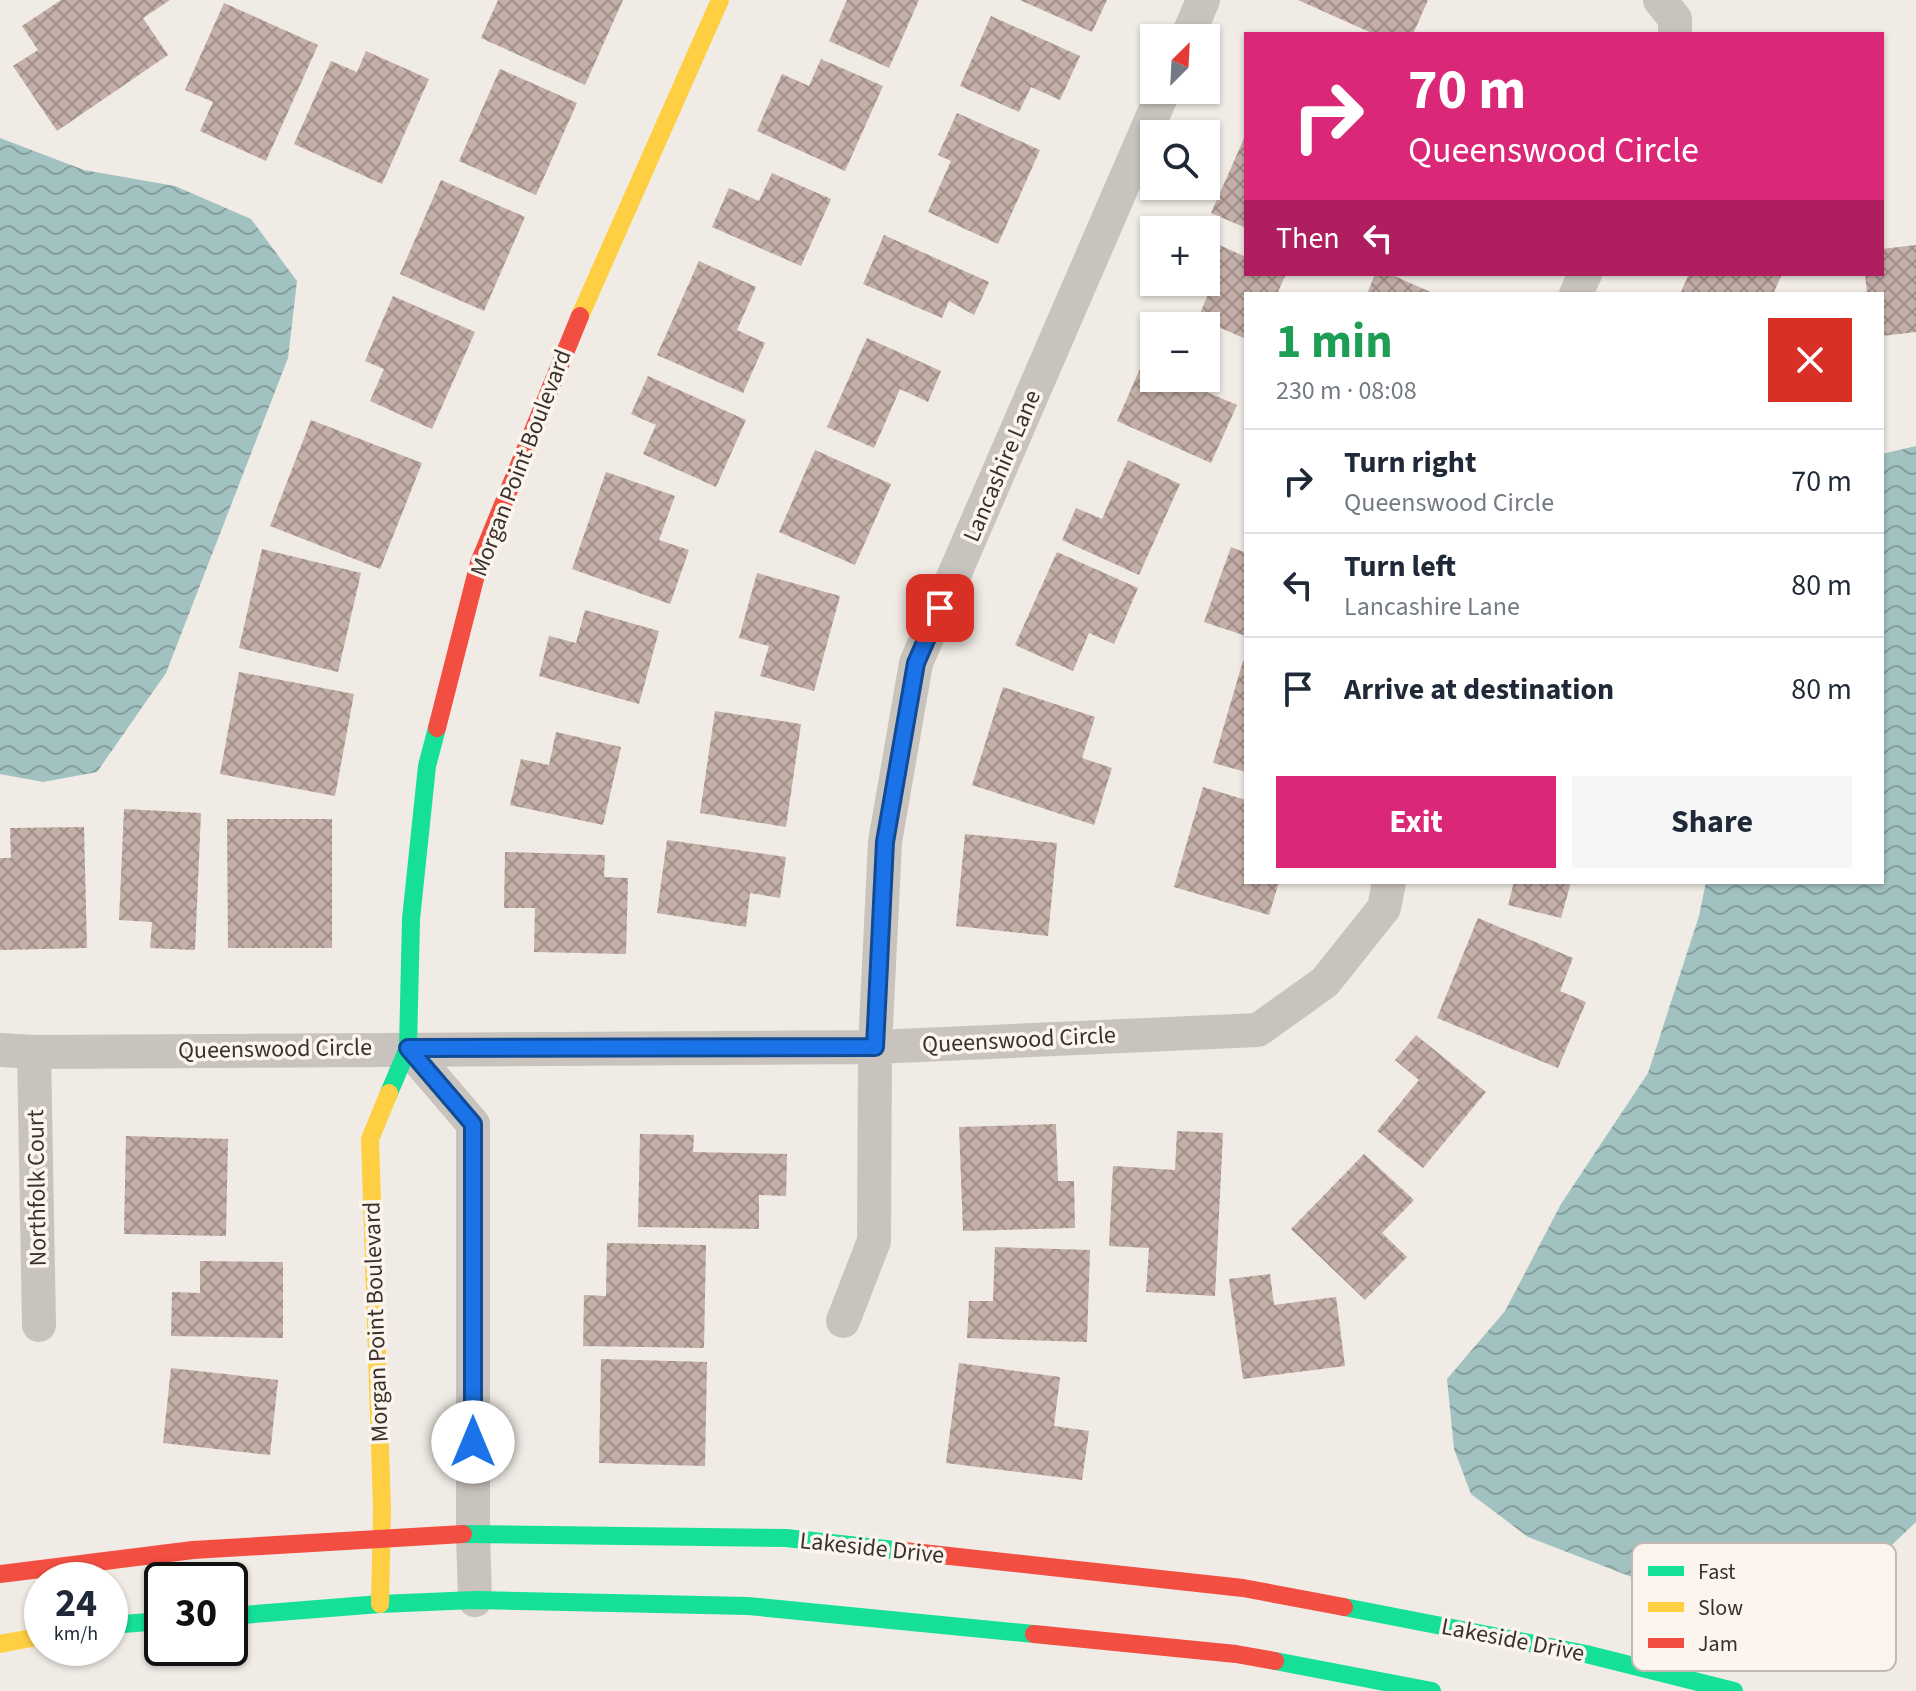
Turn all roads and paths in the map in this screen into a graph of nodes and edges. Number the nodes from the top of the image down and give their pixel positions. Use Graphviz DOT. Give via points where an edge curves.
graph roads {
  1 [pos="720,0"];
  2 [pos="1203,0"];
  3 [pos="1660,0"];
  4 [pos="1193,24"];
  5 [pos="1675,32"];
  6 [pos="1158,104"];
  7 [pos="1389,884"];
  8 [pos="875,1047"];
  9 [pos="408,1048"];
  10 [pos="0,1050"];
  11 [pos="34,1052"];
  12 [pos="843,1321"];
  13 [pos="39,1325"];
  14 [pos="473,1534"];
  15 [pos="382,1538"];
  16 [pos="0,1574"];
  17 [pos="475,1600"];
  18 [pos="380,1604"];
  19 [pos="248,1615"];
  20 [pos="24,1639"];
  21 [pos="0,1644"];
  22 [pos="1632,1666"];
  23 [pos="1654,1671"];
  24 [pos="1432,1691"];
  25 [pos="1734,1691"];
  1 -- 9 [label="street, Morgan Point Boulevard" via="603,260 479,563 427,766 411,919"];
  2 -- 4 [label="street"];
  3 -- 5 [label="street" via="1675,19"];
  6 -- 8 [label="street, Lancashire Lane" via="916,663 885,842"];
  7 -- 8 [label="street, Queenswood Circle" via="1384,908 1325,982 1258,1030"];
  8 -- 9 [label="street, Queenswood Circle"];
  8 -- 12 [label="street, Lancashire Lane" via="874,1241"];
  9 -- 11 [label="street, Queenswood Circle"];
  9 -- 14 [label="street" via="473,1124"];
  9 -- 15 [label="street, Morgan Point Boulevard" via="370,1139"];
  10 -- 11 [label="street, Queenswood Circle"];
  11 -- 13 [label="street, Northfolk Court"];
  14 -- 15 [label="street, Lakeside Drive"];
  14 -- 17 [label="street"];
  14 -- 22 [label="street, Lakeside Drive" via="786,1538 1243,1588"];
  15 -- 16 [label="street, Lakeside Drive" via="193,1550"];
  15 -- 18 [label="street, Morgan Point Boulevard"];
  17 -- 18 [label="street"];
  17 -- 24 [label="street" via="763,1608 1236,1654"];
  18 -- 19 [label="street"];
  20 -- 21 [label="street"];
  23 -- 25 [label="street, Lakeside Drive"];
}
